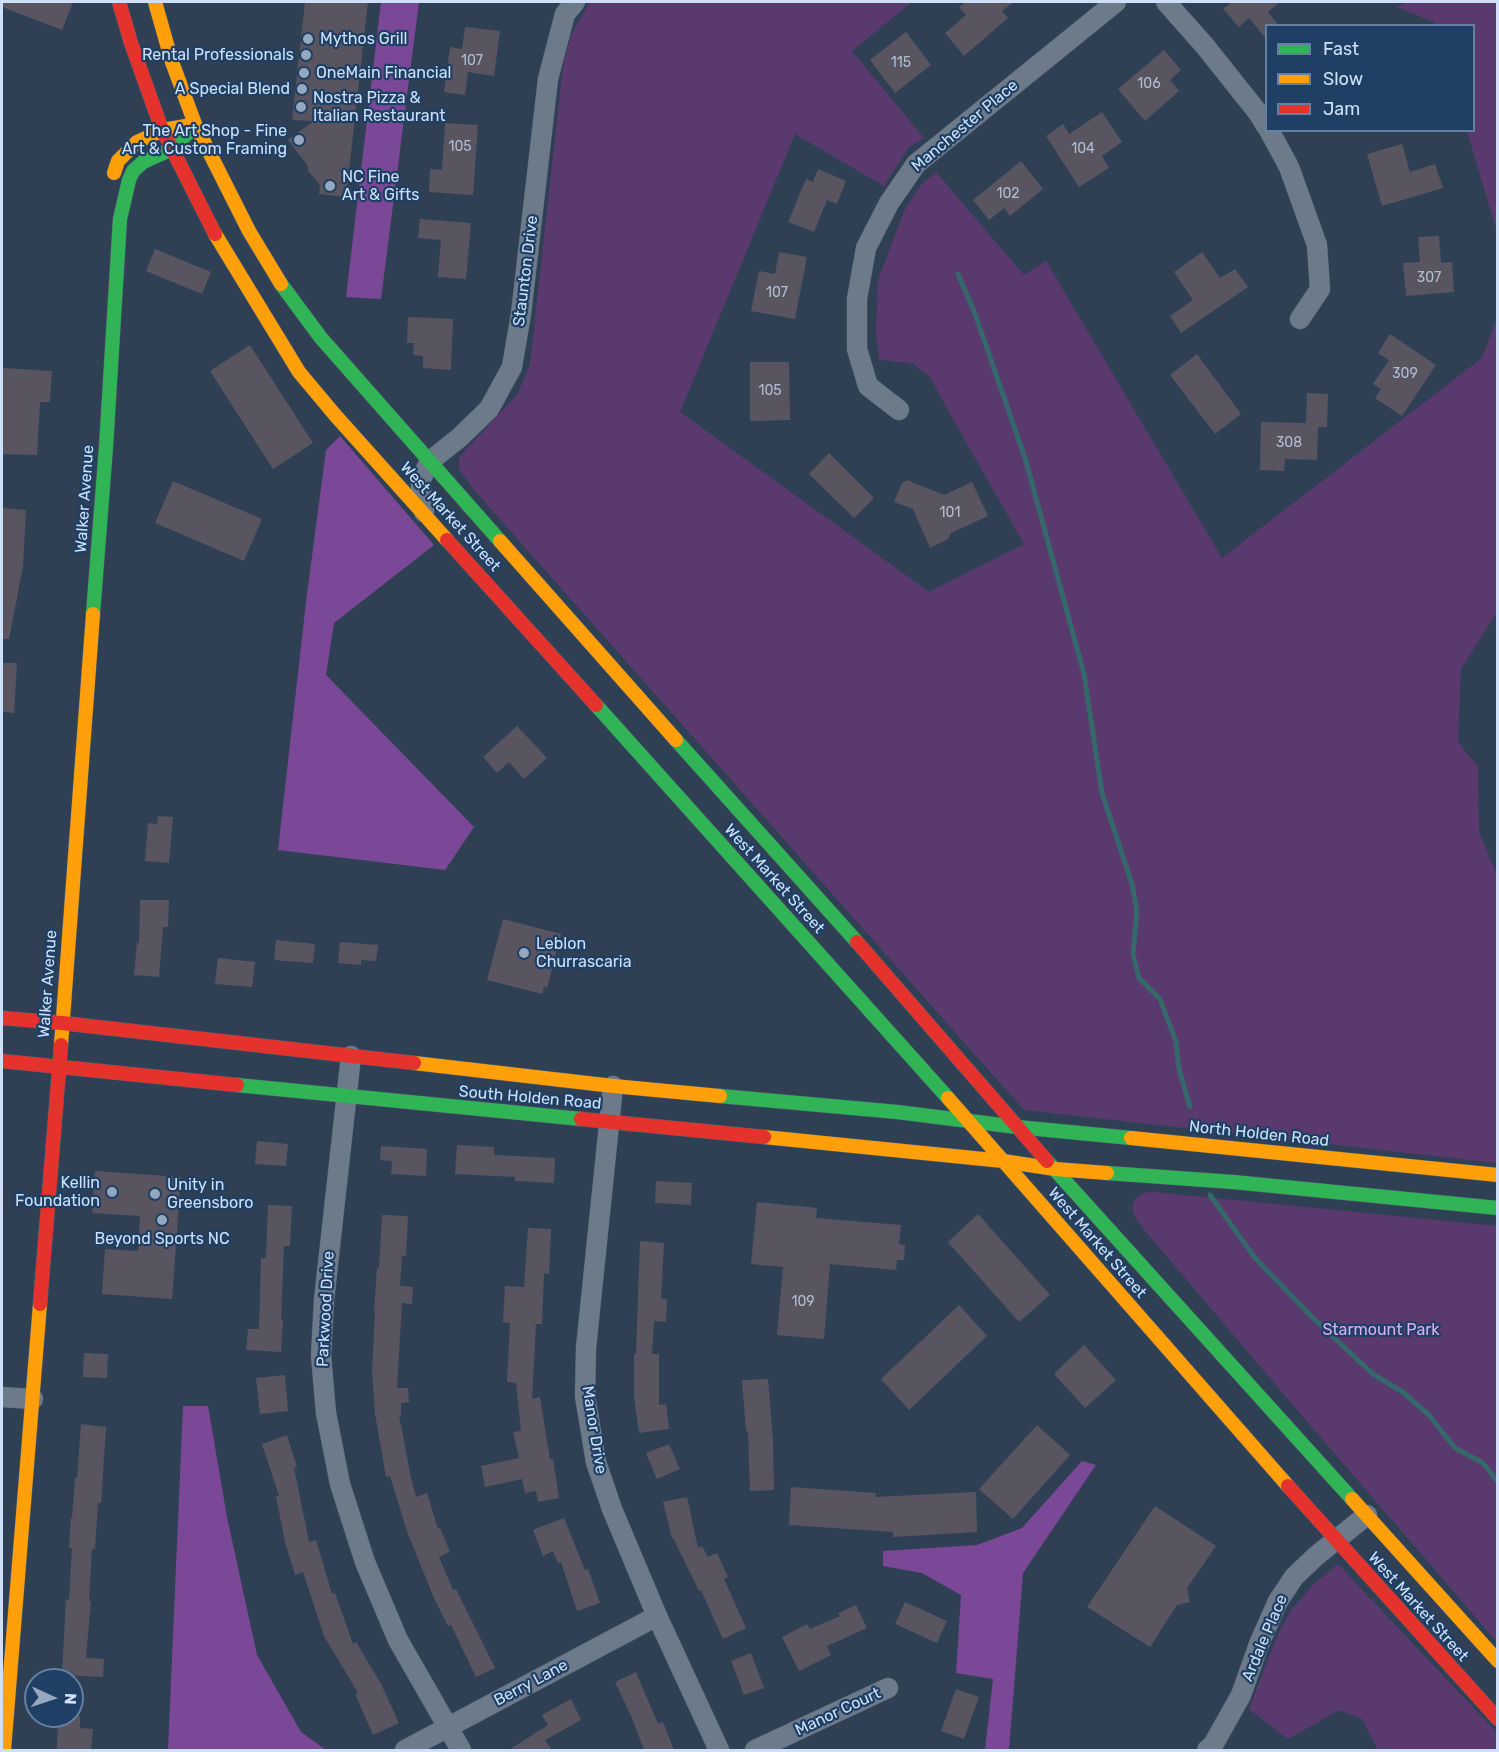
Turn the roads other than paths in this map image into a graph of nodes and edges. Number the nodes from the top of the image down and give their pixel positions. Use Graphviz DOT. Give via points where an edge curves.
graph roads {
  1 [pos="119,2"];
  2 [pos="155,2"];
  3 [pos="575,2"];
  4 [pos="1116,2"];
  5 [pos="1166,2"];
  6 [pos="195,124"];
  7 [pos="1265,124"];
  8 [pos="163,130"];
  9 [pos="1270,132"];
  10 [pos="172,149"];
  11 [pos="120,219"];
  12 [pos="1300,320"];
  13 [pos="899,410"];
  14 [pos="430,461"];
  15 [pos="424,512"];
  16 [pos="2,1018"];
  17 [pos="62,1023"];
  18 [pos="351,1056"];
  19 [pos="2,1061"];
  20 [pos="60,1067"];
  21 [pos="613,1086"];
  22 [pos="347,1097"];
  23 [pos="968,1120"];
  24 [pos="609,1122"];
  25 [pos="1017,1127"];
  26 [pos="1003,1161"];
  27 [pos="1055,1169"];
  28 [pos="1497,1175"];
  29 [pos="1497,1208"];
  30 [pos="2,1397"];
  31 [pos="33,1399"];
  32 [pos="1367,1515"];
  33 [pos="1335,1540"];
  34 [pos="657,1616"];
  35 [pos="1497,1660"];
  36 [pos="888,1688"];
  37 [pos="1497,1719"];
  38 [pos="448,1727"];
  39 [pos="4,1750"];
  40 [pos="405,1750"];
  41 [pos="461,1750"];
  42 [pos="719,1750"];
  43 [pos="755,1750"];
  44 [pos="1207,1750"];
  1 -- 8 [label="main road, West Market Street"];
  2 -- 6 [label="main road, West Market Street"];
  3 -- 14 [label="street, Staunton Drive" via="565,14 548,79 522,314 512,367 489,409"];
  4 -- 13 [label="street, Manchester Place" via="916,164 889,203 866,248 857,299 857,349 868,386"];
  5 -- 7 [label="street" via="1212,54"];
  6 -- 8 [label="main road, Walker Avenue"];
  6 -- 10 [label="main road, Walker Avenue"];
  6 -- 14 [label="main road, West Market Street" via="275,276 321,338"];
  8 -- 10 [label="main road, West Market Street"];
  8 -- 11 [label="main road, Walker Avenue" via="137,142 118,161 113,190"];
  9 -- 12 [label="street" via="1289,167 1317,245 1320,289"];
  10 -- 11 [label="main road, Walker Avenue" via="133,171"];
  10 -- 15 [label="main road, West Market Street" via="223,249 299,372"];
  11 -- 17 [label="main road, Walker Avenue"];
  14 -- 15 [label="street" via="421,479"];
  14 -- 25 [label="main road, West Market Street"];
  15 -- 23 [label="main road, West Market Street"];
  16 -- 17 [label="main road, South Holden Road"];
  17 -- 18 [label="main road, South Holden Road"];
  17 -- 20 [label="main road, Walker Avenue"];
  18 -- 21 [label="main road, South Holden Road"];
  18 -- 22 [label="street, Parkwood Drive"];
  19 -- 20 [label="main road, South Holden Road"];
  20 -- 22 [label="main road, South Holden Road"];
  20 -- 31 [label="main road, Walker Avenue"];
  21 -- 23 [label="main road, South Holden Road"];
  21 -- 24 [label="street, Manor Drive"];
  22 -- 24 [label="main road, South Holden Road"];
  22 -- 38 [label="street, Parkwood Drive" via="323,1311 321,1355 326,1413 340,1484 365,1562 399,1640"];
  23 -- 25 [label="main road, South Holden Road"];
  23 -- 26 [label="main road, West Market Street"];
  24 -- 26 [label="main road, South Holden Road"];
  24 -- 34 [label="street, Manor Drive" via="586,1348 585,1396 596,1462"];
  25 -- 27 [label="main road, West Market Street"];
  25 -- 28 [label="main road, North Holden Road"];
  26 -- 27 [label="main road, South Holden Road"];
  26 -- 33 [label="main road, West Market Street"];
  27 -- 29 [label="main road"];
  27 -- 32 [label="main road, West Market Street"];
  30 -- 31 [label="street"];
  31 -- 39 [label="main road, Walker Avenue"];
  32 -- 33 [label="street, Ardale Place"];
  32 -- 35 [label="main road, West Market Street"];
  33 -- 37 [label="main road, West Market Street"];
  33 -- 44 [label="street, Ardale Place" via="1294,1577 1278,1601 1241,1695"];
  34 -- 38 [label="street, Berry Lane"];
  34 -- 42 [label="street, Manor Drive"];
  36 -- 43 [label="street, Manor Court"];
  38 -- 40 [label="street, Berry Lane"];
  38 -- 41 [label="street, Parkwood Drive"];
}
